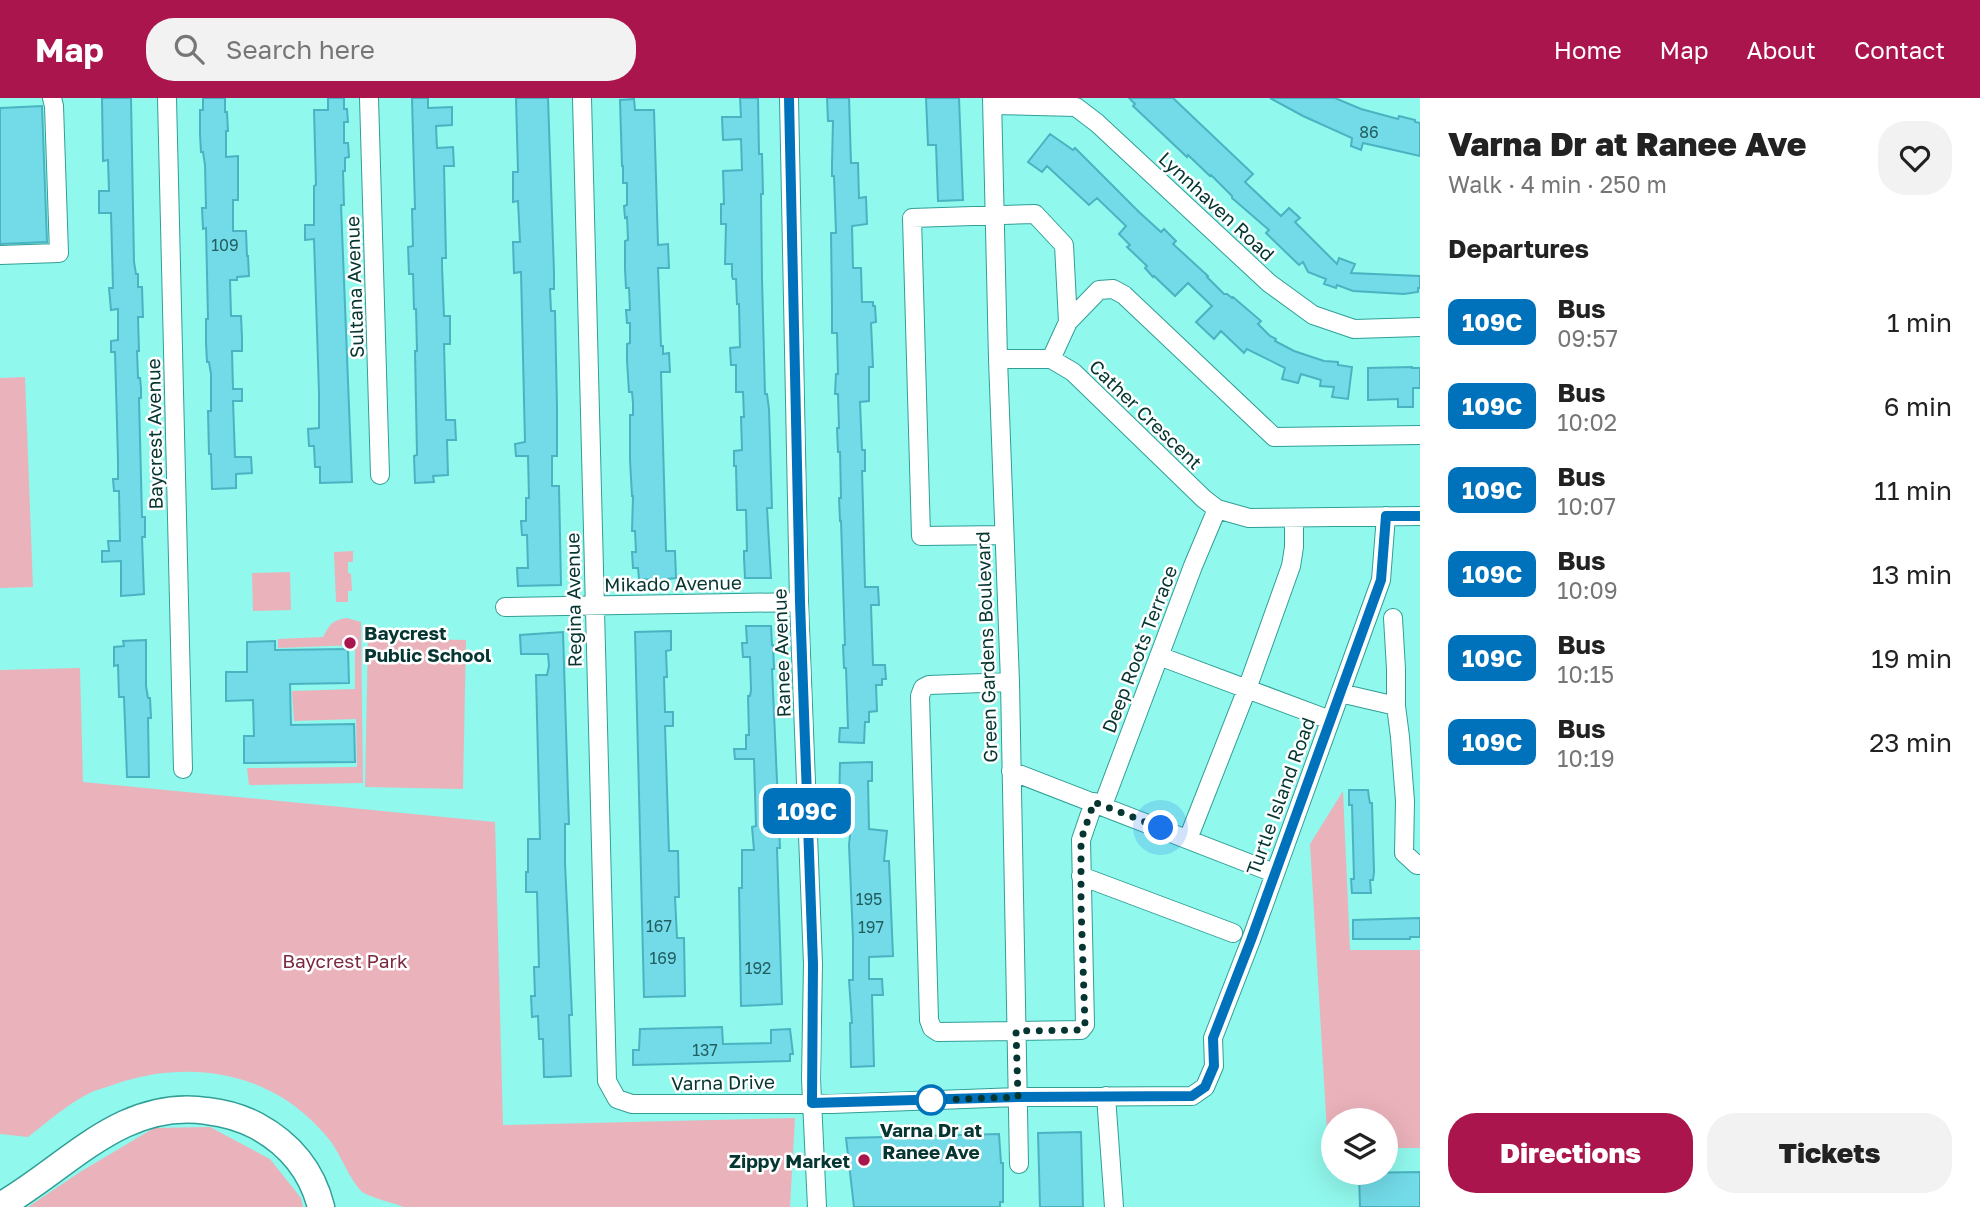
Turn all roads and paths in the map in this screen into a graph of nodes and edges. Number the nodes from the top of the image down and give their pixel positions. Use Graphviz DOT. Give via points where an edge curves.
graph roads {
  1 [pos="52,98"];
  2 [pos="167,98"];
  3 [pos="369,98"];
  4 [pos="582,98"];
  5 [pos="789,98"];
  6 [pos="992,101"];
  7 [pos="995,206"];
  8 [pos="0,255"];
  9 [pos="1068,321"];
  10 [pos="1420,327"];
  11 [pos="998,359"];
  12 [pos="1051,359"];
  13 [pos="1420,435"];
  14 [pos="380,475"];
  15 [pos="1217,509"];
  16 [pos="1386,516"];
  17 [pos="1420,516"];
  18 [pos="1294,518"];
  19 [pos="1004,535"];
  20 [pos="800,602"];
  21 [pos="594,605"];
  22 [pos="505,607"];
  23 [pos="1393,618"];
  24 [pos="1159,656"];
  25 [pos="1010,682"];
  26 [pos="1247,689"];
  27 [pos="1340,693"];
  28 [pos="1395,706"];
  29 [pos="1330,720"];
  30 [pos="183,769"];
  31 [pos="1012,771"];
  32 [pos="1098,804"];
  33 [pos="1413,806"];
  34 [pos="1188,839"];
  35 [pos="1420,865"];
  36 [pos="1274,873"];
  37 [pos="1081,876"];
  38 [pos="1233,933"];
  39 [pos="1016,1031"];
  40 [pos="1205,1087"];
  41 [pos="1107,1096"];
  42 [pos="1018,1097"];
  43 [pos="617,1099"];
  44 [pos="812,1103"];
  45 [pos="69,1159"];
  46 [pos="1018,1164"];
  47 [pos="0,1190"];
  48 [pos="0,1206"];
  49 [pos="321,1207"];
  50 [pos="817,1207"];
  51 [pos="1114,1207"];
  1 -- 8 [label="street" via="59,253"];
  2 -- 30 [label="street, Baycrest Avenue"];
  3 -- 14 [label="street, Sultana Avenue"];
  4 -- 21 [label="street, Regina Avenue"];
  5 -- 20 [label="street, Ranee Avenue"];
  6 -- 7 [label="street, Green Gardens Boulevard"];
  6 -- 10 [label="street, Lynnhaven Road" via="1076,107 1269,283 1313,315 1353,329"];
  7 -- 9 [label="street" via="1035,214 1064,245"];
  7 -- 11 [label="street, Green Gardens Boulevard"];
  7 -- 19 [label="street" via="912,218 920,536"];
  9 -- 12 [label="street"];
  9 -- 13 [label="street" via="1099,290 1113,289 1124,295 1274,437"];
  11 -- 12 [label="street"];
  11 -- 19 [label="street, Green Gardens Boulevard"];
  12 -- 15 [label="street, Cather Crescent" via="1073,372"];
  15 -- 18 [label="street" via="1249,518"];
  15 -- 24 [label="street, Deep Roots Terrace"];
  16 -- 17 [label="street"];
  16 -- 18 [label="street"];
  16 -- 27 [label="street, Turtle Island Road" via="1381,580"];
  18 -- 26 [label="street" via="1291,566"];
  19 -- 25 [label="street, Green Gardens Boulevard"];
  20 -- 21 [label="street, Mikado Avenue"];
  20 -- 44 [label="street, Ranee Avenue" via="813,964"];
  21 -- 22 [label="street, Mikado Avenue"];
  21 -- 43 [label="street, Regina Avenue" via="607,1081"];
  23 -- 28 [label="street"];
  24 -- 26 [label="street"];
  24 -- 32 [label="street, Deep Roots Terrace"];
  25 -- 31 [label="street, Green Gardens Boulevard"];
  25 -- 39 [label="street" via="929,685 920,696 929,1020 938,1032"];
  26 -- 29 [label="street"];
  26 -- 34 [label="street"];
  27 -- 28 [label="street"];
  27 -- 29 [label="street, Turtle Island Road"];
  28 -- 33 [label="street"];
  29 -- 36 [label="street, Turtle Island Road"];
  31 -- 32 [label="street"];
  31 -- 39 [label="street, Green Gardens Boulevard"];
  32 -- 34 [label="street"];
  32 -- 37 [label="street, Deep Roots Terrace" via="1081,840"];
  33 -- 35 [label="street" via="1404,853"];
  34 -- 36 [label="street"];
  36 -- 40 [label="street, Turtle Island Road" via="1213,1038 1214,1066"];
  37 -- 38 [label="street"];
  37 -- 39 [label="street, Deep Roots Terrace" via="1085,1025 1081,1030"];
  39 -- 42 [label="street, Green Gardens Boulevard"];
  40 -- 41 [label="street, Varna Drive" via="1192,1096"];
  41 -- 42 [label="street, Varna Drive"];
  41 -- 51 [label="street"];
  42 -- 44 [label="street, Varna Drive"];
  42 -- 46 [label="street, Green Gardens Boulevard"];
  43 -- 44 [label="street, Varna Drive" via="632,1104"];
  44 -- 50 [label="street, Ranee Avenue"];
  45 -- 47 [label="highway" via="40,1176"];
  45 -- 48 [label="highway"];
  45 -- 49 [label="highway" via="110,1130 149,1113 183,1108 217,1112 268,1132 295,1154"];
}
